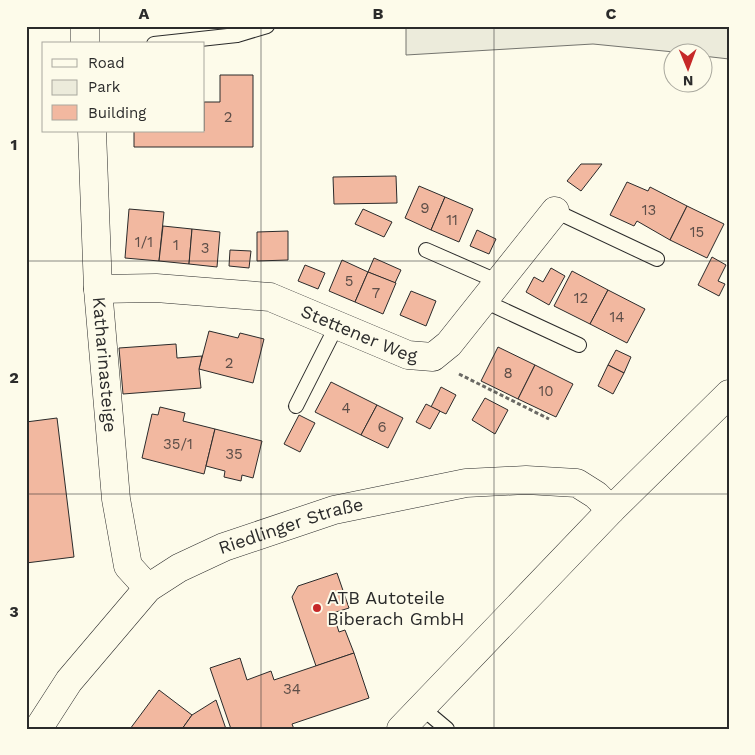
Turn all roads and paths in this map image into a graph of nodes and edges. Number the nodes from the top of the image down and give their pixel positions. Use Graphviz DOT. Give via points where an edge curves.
graph roads {
  1 [pos="85,26"];
  2 [pos="267,26"];
  3 [pos="85,42"];
  4 [pos="172,42"];
  5 [pos="92,132"];
  6 [pos="555,212"];
  7 [pos="426,250"];
  8 [pos="657,260"];
  9 [pos="98,289"];
  10 [pos="491,292"];
  11 [pos="337,325"];
  12 [pos="578,345"];
  13 [pos="433,357"];
  14 [pos="729,394"];
  15 [pos="296,406"];
  16 [pos="549,419"];
  17 [pos="611,510"];
  18 [pos="148,588"];
  19 [pos="422,708"];
  20 [pos="38,729"];
  21 [pos="401,729"];
  22 [pos="447,729"];
  1 -- 3 [label="street"];
  2 -- 4 [label="lane" via="237,35"];
  5 -- 9 [label="street, Katharinasteige"];
  6 -- 8 [label="lane"];
  6 -- 10 [label="street, Stettener Weg"];
  7 -- 10 [label="lane"];
  9 -- 11 [label="street, Stettener Weg" via="156,288 270,297"];
  9 -- 18 [label="street, Katharinasteige" via="116,499 128,566"];
  10 -- 12 [label="lane"];
  10 -- 13 [label="street, Stettener Weg" via="449,344"];
  11 -- 13 [label="street, Stettener Weg" via="408,355"];
  11 -- 15 [label="lane"];
  13 -- 16 [label="path"];
  14 -- 17 [label="street"];
  17 -- 18 [label="street, Riedlinger Straße" via="577,483 526,480 466,483 334,510 243,540 179,568"];
  17 -- 19 [label="street"];
  18 -- 20 [label="street, Riedlinger Straße" via="69,681"];
  19 -- 21 [label="street"];
  19 -- 22 [label="lane"];
}
